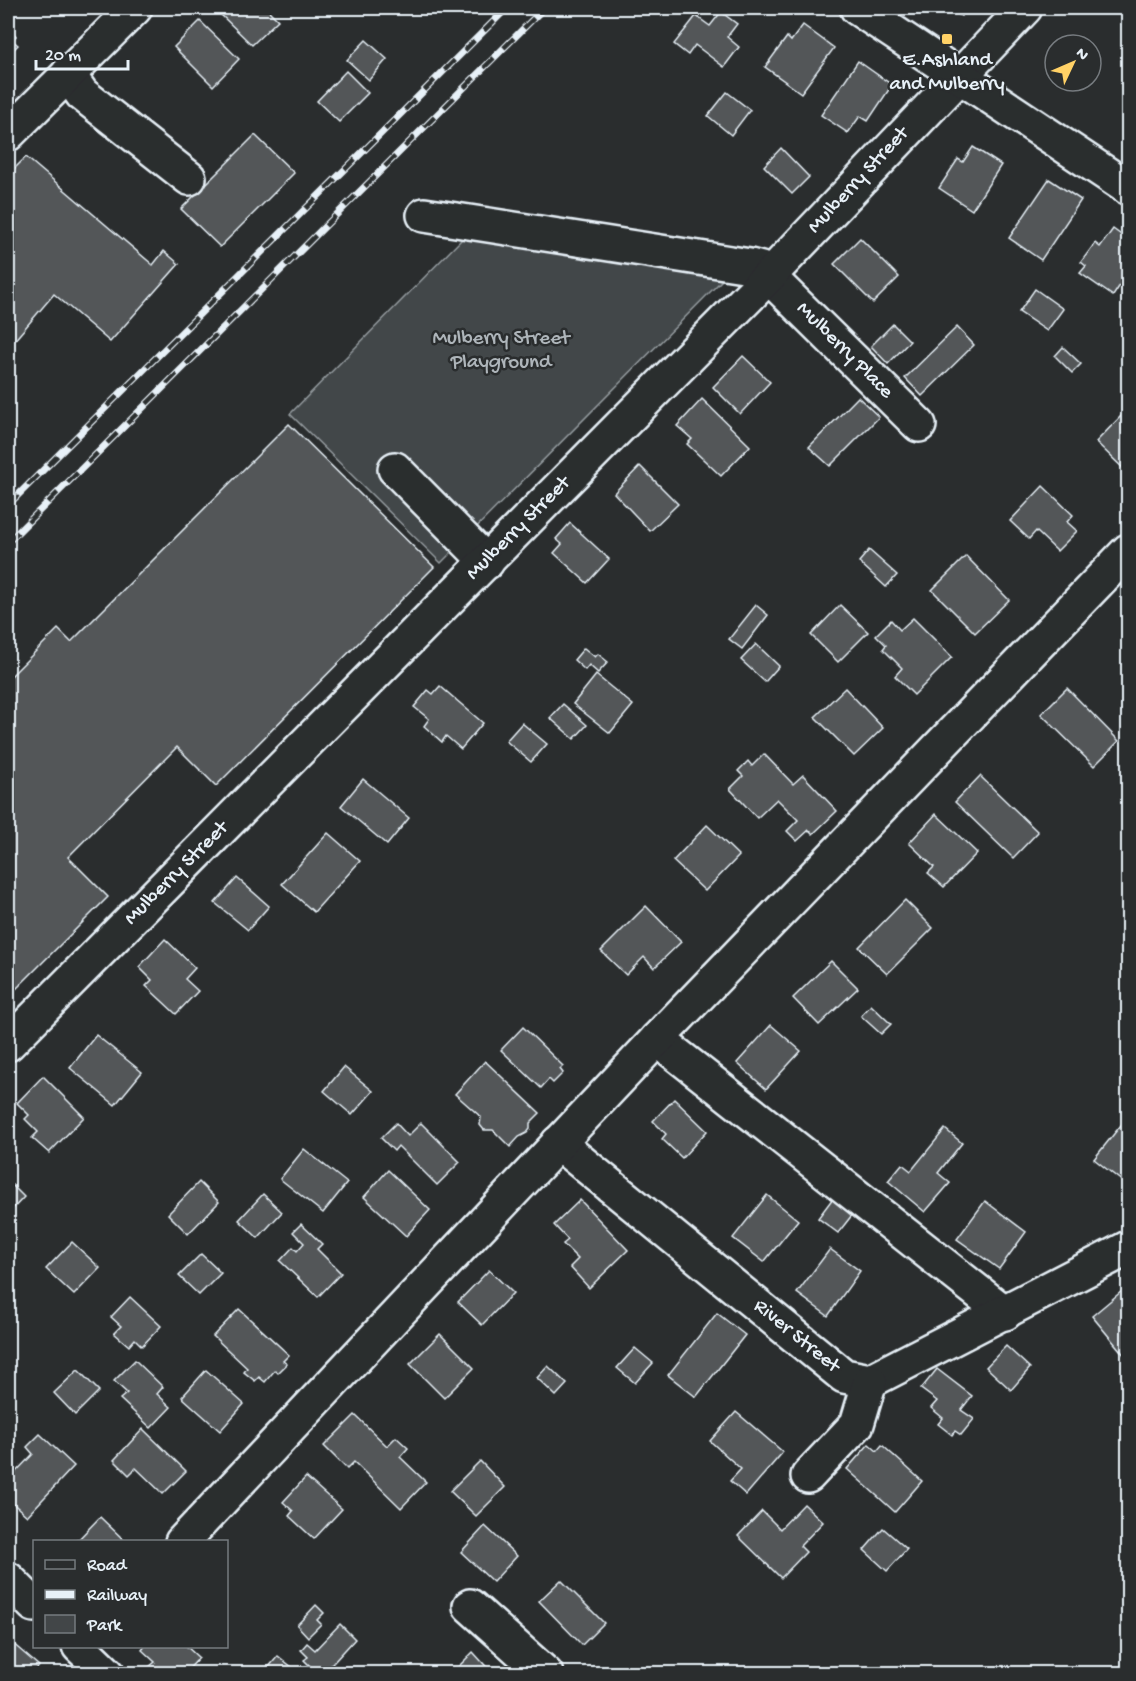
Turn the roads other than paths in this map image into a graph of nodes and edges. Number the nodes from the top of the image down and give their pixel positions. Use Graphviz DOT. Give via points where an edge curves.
graph roads {
  1 [pos="135,8"];
  2 [pos="857,8"];
  3 [pos="1025,8"];
  4 [pos="68,74"];
  5 [pos="960,75"];
  6 [pos="8,134"];
  7 [pos="189,178"];
  8 [pos="1128,188"];
  9 [pos="424,215"];
  10 [pos="769,276"];
  11 [pos="919,425"];
  12 [pos="395,469"];
  13 [pos="1128,551"];
  14 [pos="487,562"];
  15 [pos="657,1039"];
  16 [pos="8,1044"];
  17 [pos="558,1143"];
  18 [pos="1128,1248"];
  19 [pos="1005,1312"];
  20 [pos="870,1381"];
  21 [pos="808,1476"];
  22 [pos="184,1540"];
  23 [pos="8,1579"];
  24 [pos="33,1604"];
  25 [pos="470,1606"];
  26 [pos="82,1648"];
  27 [pos="108,1674"];
  28 [pos="546,1674"];
  1 -- 4 [label="street"];
  2 -- 5 [label="street"];
  3 -- 5 [label="street, Mulberry Street"];
  4 -- 6 [label="street"];
  4 -- 7 [label="street" via="82,94"];
  5 -- 8 [label="street"];
  5 -- 10 [label="street, Mulberry Street"];
  9 -- 10 [label="street" via="750,266"];
  10 -- 11 [label="street, Mulberry Place"];
  10 -- 14 [label="street, Mulberry Street"];
  12 -- 14 [label="street"];
  13 -- 15 [label="street"];
  14 -- 16 [label="street, Mulberry Street"];
  15 -- 17 [label="street"];
  15 -- 19 [label="street"];
  17 -- 20 [label="street, River Street" via="844,1376"];
  17 -- 22 [label="street"];
  18 -- 19 [label="street"];
  19 -- 20 [label="street"];
  20 -- 21 [label="street" via="857,1424"];
  23 -- 24 [label="street"];
  25 -- 28 [label="street"];
  26 -- 27 [label="street"];
}
